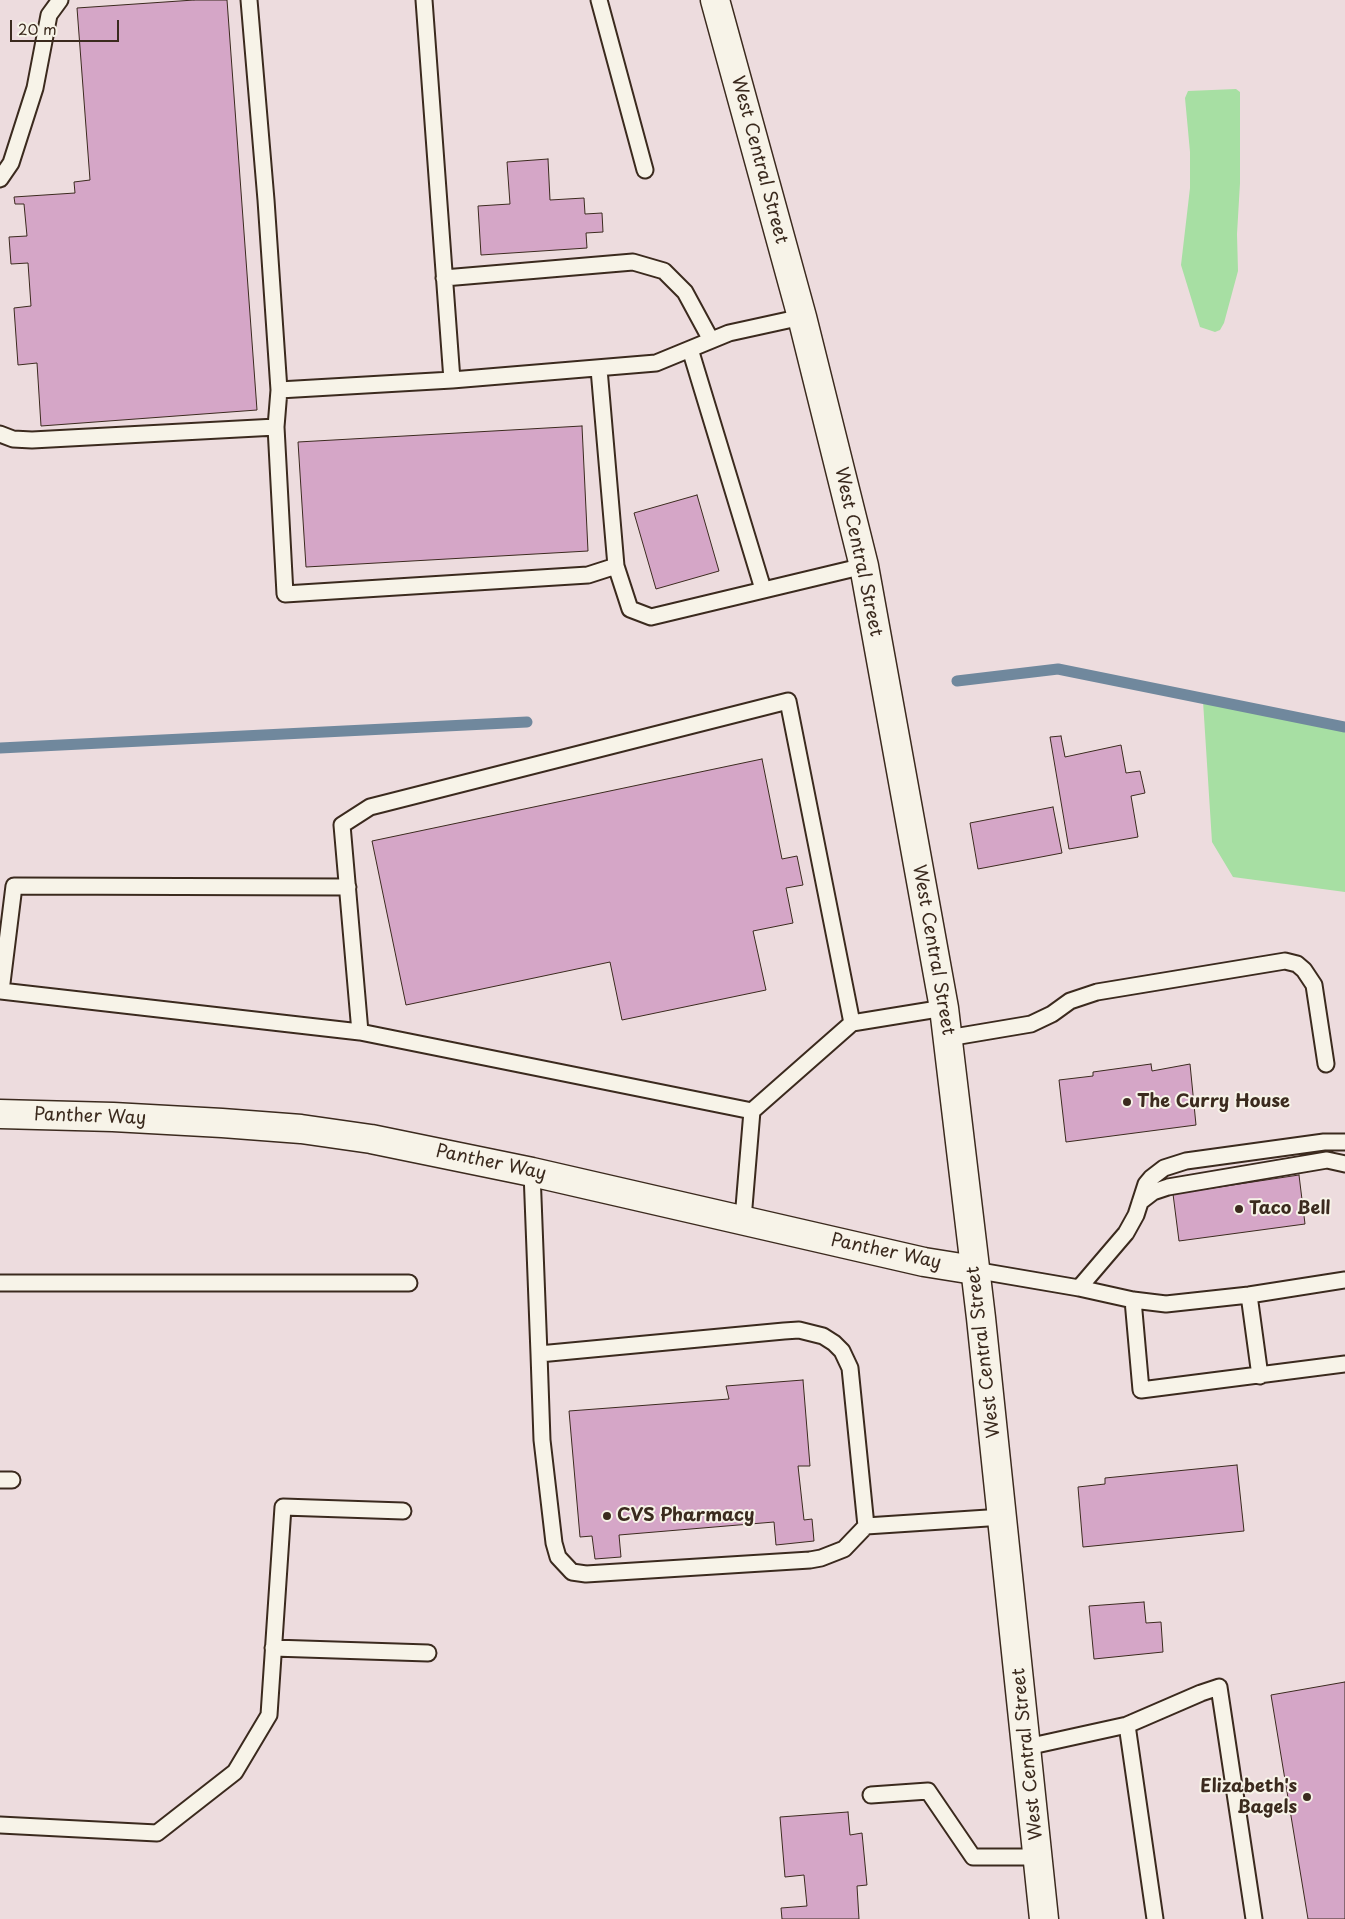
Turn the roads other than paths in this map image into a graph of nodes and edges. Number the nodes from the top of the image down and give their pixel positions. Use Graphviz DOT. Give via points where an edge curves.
graph roads {
  1 [pos="60,0"];
  2 [pos="249,0"];
  3 [pos="424,0"];
  4 [pos="599,0"];
  5 [pos="715,0"];
  6 [pos="645,170"];
  7 [pos="0,179"];
  8 [pos="444,278"];
  9 [pos="802,317"];
  10 [pos="711,340"];
  11 [pos="690,349"];
  12 [pos="599,369"];
  13 [pos="452,380"];
  14 [pos="279,390"];
  15 [pos="276,427"];
  16 [pos="0,434"];
  17 [pos="616,566"];
  18 [pos="864,566"];
  19 [pos="763,589"];
  20 [pos="348,887"];
  21 [pos="1,992"];
  22 [pos="944,1008"];
  23 [pos="852,1023"];
  24 [pos="360,1032"];
  25 [pos="948,1038"];
  26 [pos="1326,1064"];
  27 [pos="752,1111"];
  28 [pos="0,1114"];
  29 [pos="1345,1142"];
  30 [pos="1345,1164"];
  31 [pos="532,1172"];
  32 [pos="1140,1202"];
  33 [pos="743,1219"];
  34 [pos="974,1270"];
  35 [pos="1345,1280"];
  36 [pos="0,1283"];
  37 [pos="409,1283"];
  38 [pos="1080,1288"];
  39 [pos="1249,1295"];
  40 [pos="1133,1300"];
  41 [pos="538,1354"];
  42 [pos="1345,1364"];
  43 [pos="1260,1376"];
  44 [pos="403,1511"];
  45 [pos="1003,1517"];
  46 [pos="866,1526"];
  47 [pos="273,1648"];
  48 [pos="428,1653"];
  49 [pos="1127,1725"];
  50 [pos="1027,1747"];
  51 [pos="871,1795"];
  52 [pos="0,1825"];
  53 [pos="1039,1857"];
  54 [pos="1044,1919"];
  55 [pos="1155,1919"];
  56 [pos="1254,1919"];
  1 -- 7 [label="lane" via="49,15 35,88 11,163"];
  2 -- 14 [label="lane"];
  3 -- 8 [label="lane"];
  4 -- 6 [label="lane"];
  5 -- 9 [label="main road, West Central Street"];
  8 -- 10 [label="lane" via="633,262 664,271 685,292"];
  8 -- 13 [label="lane"];
  9 -- 10 [label="lane" via="728,333"];
  9 -- 18 [label="main road, West Central Street"];
  10 -- 11 [label="lane"];
  11 -- 12 [label="lane" via="656,363"];
  11 -- 19 [label="lane"];
  12 -- 13 [label="lane"];
  12 -- 17 [label="lane"];
  13 -- 14 [label="lane"];
  14 -- 15 [label="lane"];
  15 -- 16 [label="lane" via="32,440 13,439"];
  15 -- 17 [label="lane" via="285,594 588,575"];
  17 -- 19 [label="lane" via="630,609 650,616"];
  18 -- 19 [label="lane"];
  18 -- 22 [label="main road, West Central Street"];
  20 -- 21 [label="lane" via="14,886"];
  20 -- 23 [label="lane" via="342,825 370,807 788,701"];
  20 -- 24 [label="lane"];
  21 -- 24 [label="lane"];
  22 -- 23 [label="lane"];
  22 -- 25 [label="main road, West Central Street"];
  23 -- 27 [label="lane"];
  24 -- 27 [label="lane"];
  25 -- 26 [label="lane" via="1031,1024 1070,1001 1097,992 1285,961 1304,970 1314,985"];
  25 -- 34 [label="main road, West Central Street"];
  27 -- 33 [label="lane"];
  28 -- 31 [label="main road, Panther Way" via="113,1117 301,1129 371,1139"];
  29 -- 32 [label="lane" via="1324,1142 1179,1162 1151,1178"];
  30 -- 32 [label="lane" via="1327,1160 1168,1187 1153,1192"];
  31 -- 33 [label="main road, Panther Way"];
  31 -- 41 [label="lane"];
  32 -- 38 [label="lane" via="1126,1233"];
  33 -- 34 [label="main road, Panther Way" via="924,1262"];
  34 -- 38 [label="lane"];
  34 -- 45 [label="main road, West Central Street"];
  35 -- 39 [label="lane"];
  36 -- 37 [label="lane"];
  38 -- 40 [label="lane"];
  39 -- 40 [label="lane" via="1166,1304"];
  39 -- 43 [label="lane"];
  40 -- 43 [label="lane" via="1141,1390"];
  41 -- 46 [label="lane" via="784,1331 805,1331 823,1336 842,1351 850,1368"];
  41 -- 46 [label="lane" via="542,1440 554,1543 558,1557 572,1572 586,1574 810,1560 837,1552"];
  42 -- 43 [label="lane"];
  44 -- 47 [label="lane" via="283,1507"];
  45 -- 46 [label="lane"];
  45 -- 50 [label="main road, West Central Street"];
  47 -- 48 [label="lane"];
  47 -- 52 [label="lane" via="269,1715 235,1772 157,1832"];
  49 -- 50 [label="lane"];
  49 -- 55 [label="lane"];
  49 -- 56 [label="lane" via="1219,1687"];
  50 -- 53 [label="main road, West Central Street"];
  51 -- 53 [label="lane" via="928,1792 973,1857"];
  53 -- 54 [label="main road, West Central Street"];
}
